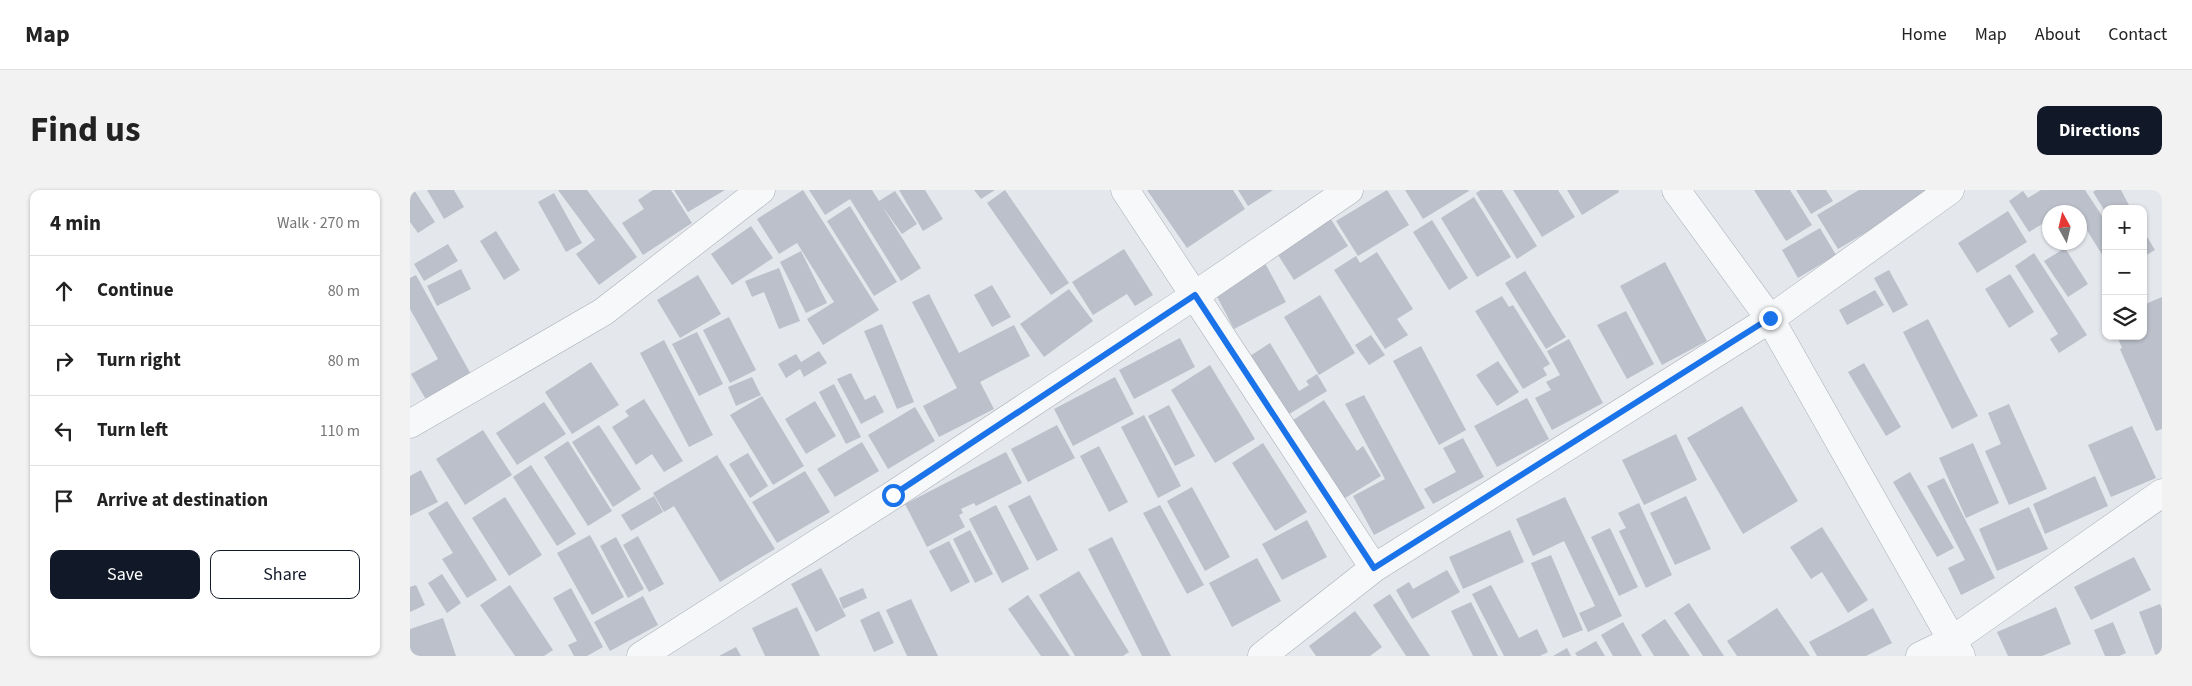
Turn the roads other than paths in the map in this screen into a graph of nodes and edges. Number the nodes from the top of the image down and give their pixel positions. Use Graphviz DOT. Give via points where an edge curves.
graph roads {
  1 [pos="762,190"];
  2 [pos="1124,190"];
  3 [pos="1349,190"];
  4 [pos="1676,190"];
  5 [pos="1950,190"];
  6 [pos="1195,295"];
  7 [pos="1770,318"];
  8 [pos="410,424"];
  9 [pos="2162,493"];
  10 [pos="1374,568"];
  11 [pos="1956,648"];
  12 [pos="642,656"];
  13 [pos="1262,656"];
  14 [pos="1920,656"];
  1 -- 8 [label="street" via="603,312"];
  2 -- 6 [label="street"];
  3 -- 6 [label="street"];
  4 -- 7 [label="street"];
  5 -- 7 [label="street"];
  6 -- 10 [label="street"];
  6 -- 12 [label="street"];
  7 -- 10 [label="street"];
  7 -- 11 [label="street"];
  9 -- 11 [label="street"];
  10 -- 13 [label="street"];
  11 -- 14 [label="street"];
}
